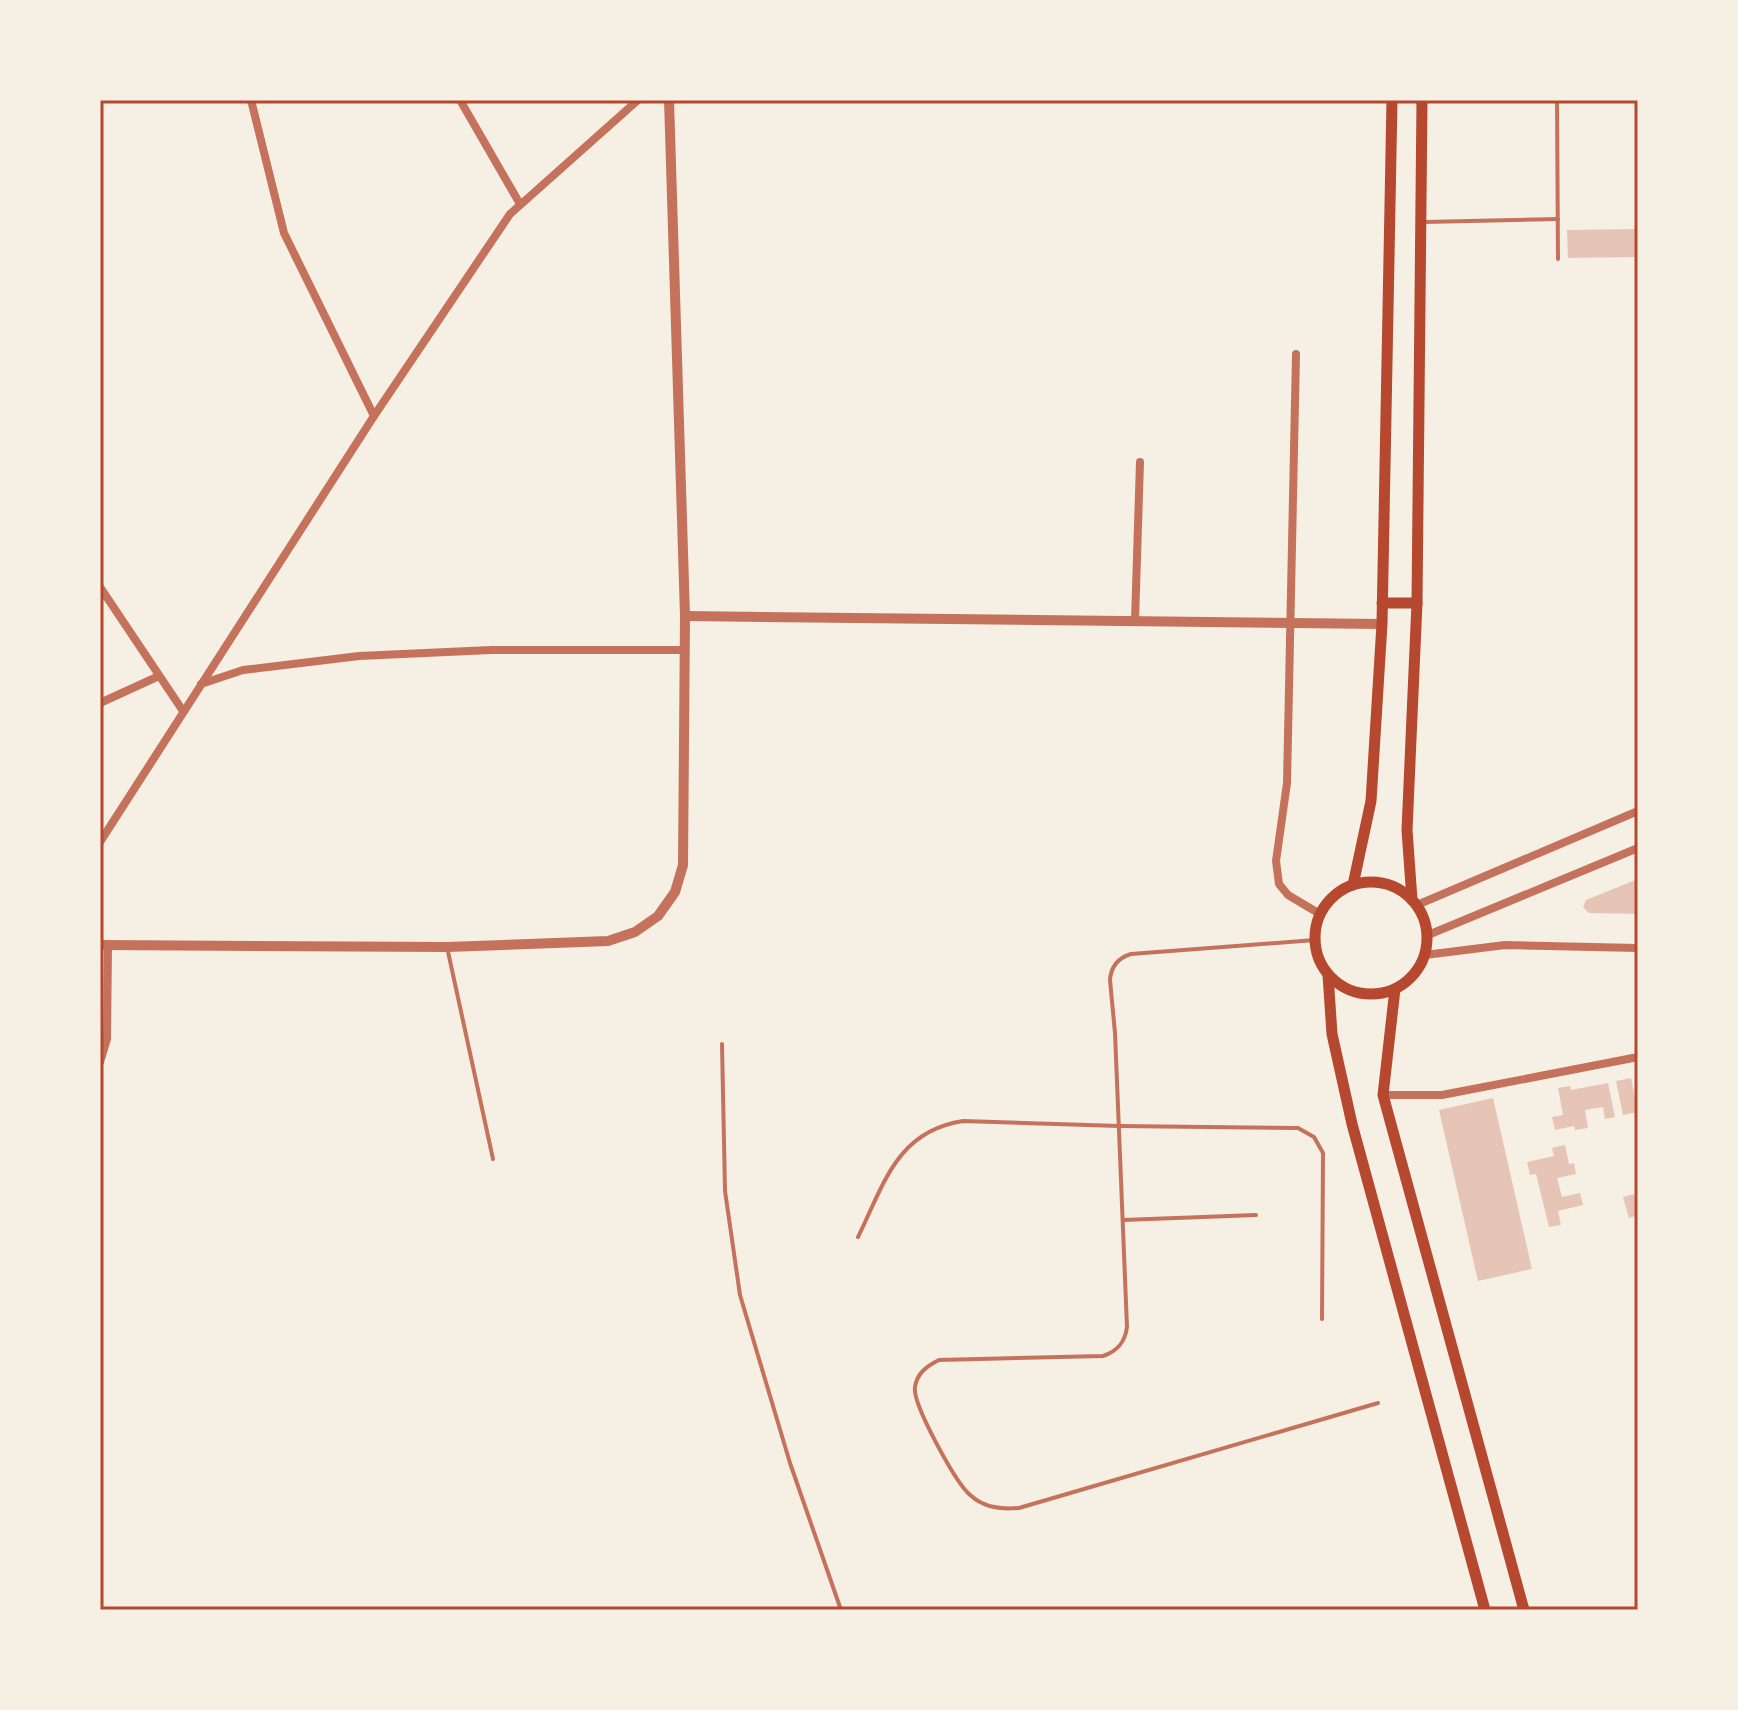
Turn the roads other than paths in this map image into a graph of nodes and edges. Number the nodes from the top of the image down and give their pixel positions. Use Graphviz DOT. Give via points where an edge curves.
graph roads {
  1 [pos="251,100"];
  2 [pos="460,100"];
  3 [pos="638,100"];
  4 [pos="669,100"];
  5 [pos="1392,100"];
  6 [pos="1422,100"];
  7 [pos="1557,100"];
  8 [pos="520,204"];
  9 [pos="1558,219"];
  10 [pos="1419,222"];
  11 [pos="1558,259"];
  12 [pos="1296,354"];
  13 [pos="374,416"];
  14 [pos="1140,462"];
  15 [pos="100,587"];
  16 [pos="1382,603"];
  17 [pos="1417,603"];
  18 [pos="685,616"];
  19 [pos="1135,621"];
  20 [pos="1291,623"];
  21 [pos="1382,624"];
  22 [pos="684,650"];
  23 [pos="159,676"];
  24 [pos="201,684"];
  25 [pos="100,703"];
  26 [pos="183,711"];
  27 [pos="1638,811"];
  28 [pos="100,842"];
  29 [pos="1638,848"];
  30 [pos="1353,885"];
  31 [pos="1415,902"];
  32 [pos="1320,914"];
  33 [pos="1428,935"];
  34 [pos="1315,940"];
  35 [pos="104,946"];
  36 [pos="447,947"];
  37 [pos="1638,948"];
  38 [pos="1425,955"];
  39 [pos="1328,975"];
  40 [pos="1395,989"];
  41 [pos="722,1044"];
  42 [pos="1638,1057"];
  43 [pos="100,1062"];
  44 [pos="1383,1095"];
  45 [pos="1119,1126"];
  46 [pos="493,1159"];
  47 [pos="1256,1215"];
  48 [pos="1123,1220"];
  49 [pos="858,1237"];
  50 [pos="1322,1319"];
  51 [pos="1378,1403"];
  52 [pos="841,1610"];
  53 [pos="1485,1610"];
  54 [pos="1524,1610"];
  1 -- 13 [label="street" via="284,233"];
  2 -- 8 [label="street"];
  3 -- 8 [label="street"];
  4 -- 18 [label="street"];
  5 -- 16 [label="main road"];
  6 -- 10 [label="main road"];
  7 -- 9 [label="lane"];
  8 -- 13 [label="street"];
  9 -- 10 [label="lane"];
  9 -- 11 [label="lane"];
  10 -- 17 [label="main road"];
  12 -- 20 [label="street"];
  13 -- 24 [label="street"];
  14 -- 19 [label="street"];
  15 -- 23 [label="street"];
  16 -- 17 [label="main road"];
  16 -- 21 [label="main road"];
  17 -- 31 [label="main road" via="1407,830"];
  18 -- 19 [label="street"];
  18 -- 22 [label="street"];
  19 -- 20 [label="street"];
  20 -- 21 [label="street"];
  20 -- 32 [label="street" via="1287,783 1277,873 1288,895"];
  21 -- 30 [label="main road" via="1371,801"];
  22 -- 24 [label="street" via="359,656 243,670"];
  22 -- 36 [label="street" via="683,865 667,904 647,925 608,941"];
  23 -- 25 [label="street"];
  23 -- 26 [label="street"];
  24 -- 26 [label="street"];
  26 -- 28 [label="street"];
  27 -- 31 [label="street"];
  29 -- 33 [label="street"];
  30 -- 31 [label="main road" via="1385,884"];
  30 -- 32 [label="main road" via="1340,891"];
  31 -- 33 [label="main road"];
  32 -- 34 [label="main road"];
  33 -- 38 [label="main road"];
  34 -- 39 [label="main road"];
  34 -- 45 [label="lane" via="1131,954 1118,960 1110,980"];
  35 -- 36 [label="street"];
  35 -- 43 [label="street" via="107,1039"];
  36 -- 46 [label="lane"];
  37 -- 38 [label="street" via="1505,945"];
  38 -- 40 [label="main road" via="1414,975"];
  39 -- 40 [label="main road" via="1359,993"];
  39 -- 53 [label="main road" via="1332,1034 1352,1124"];
  40 -- 44 [label="main road"];
  41 -- 52 [label="lane" via="725,1191 740,1295"];
  42 -- 44 [label="street" via="1442,1095"];
  44 -- 54 [label="main road"];
  45 -- 48 [label="lane"];
  45 -- 49 [label="lane" via="963,1121 932,1129 896,1161"];
  45 -- 50 [label="lane" via="1298,1128 1314,1137 1323,1153"];
  47 -- 48 [label="lane"];
  48 -- 51 [label="lane" via="1127,1327 1118,1349 1095,1357 939,1360 918,1378 917,1405 969,1494 992,1507 1019,1508"];
}
